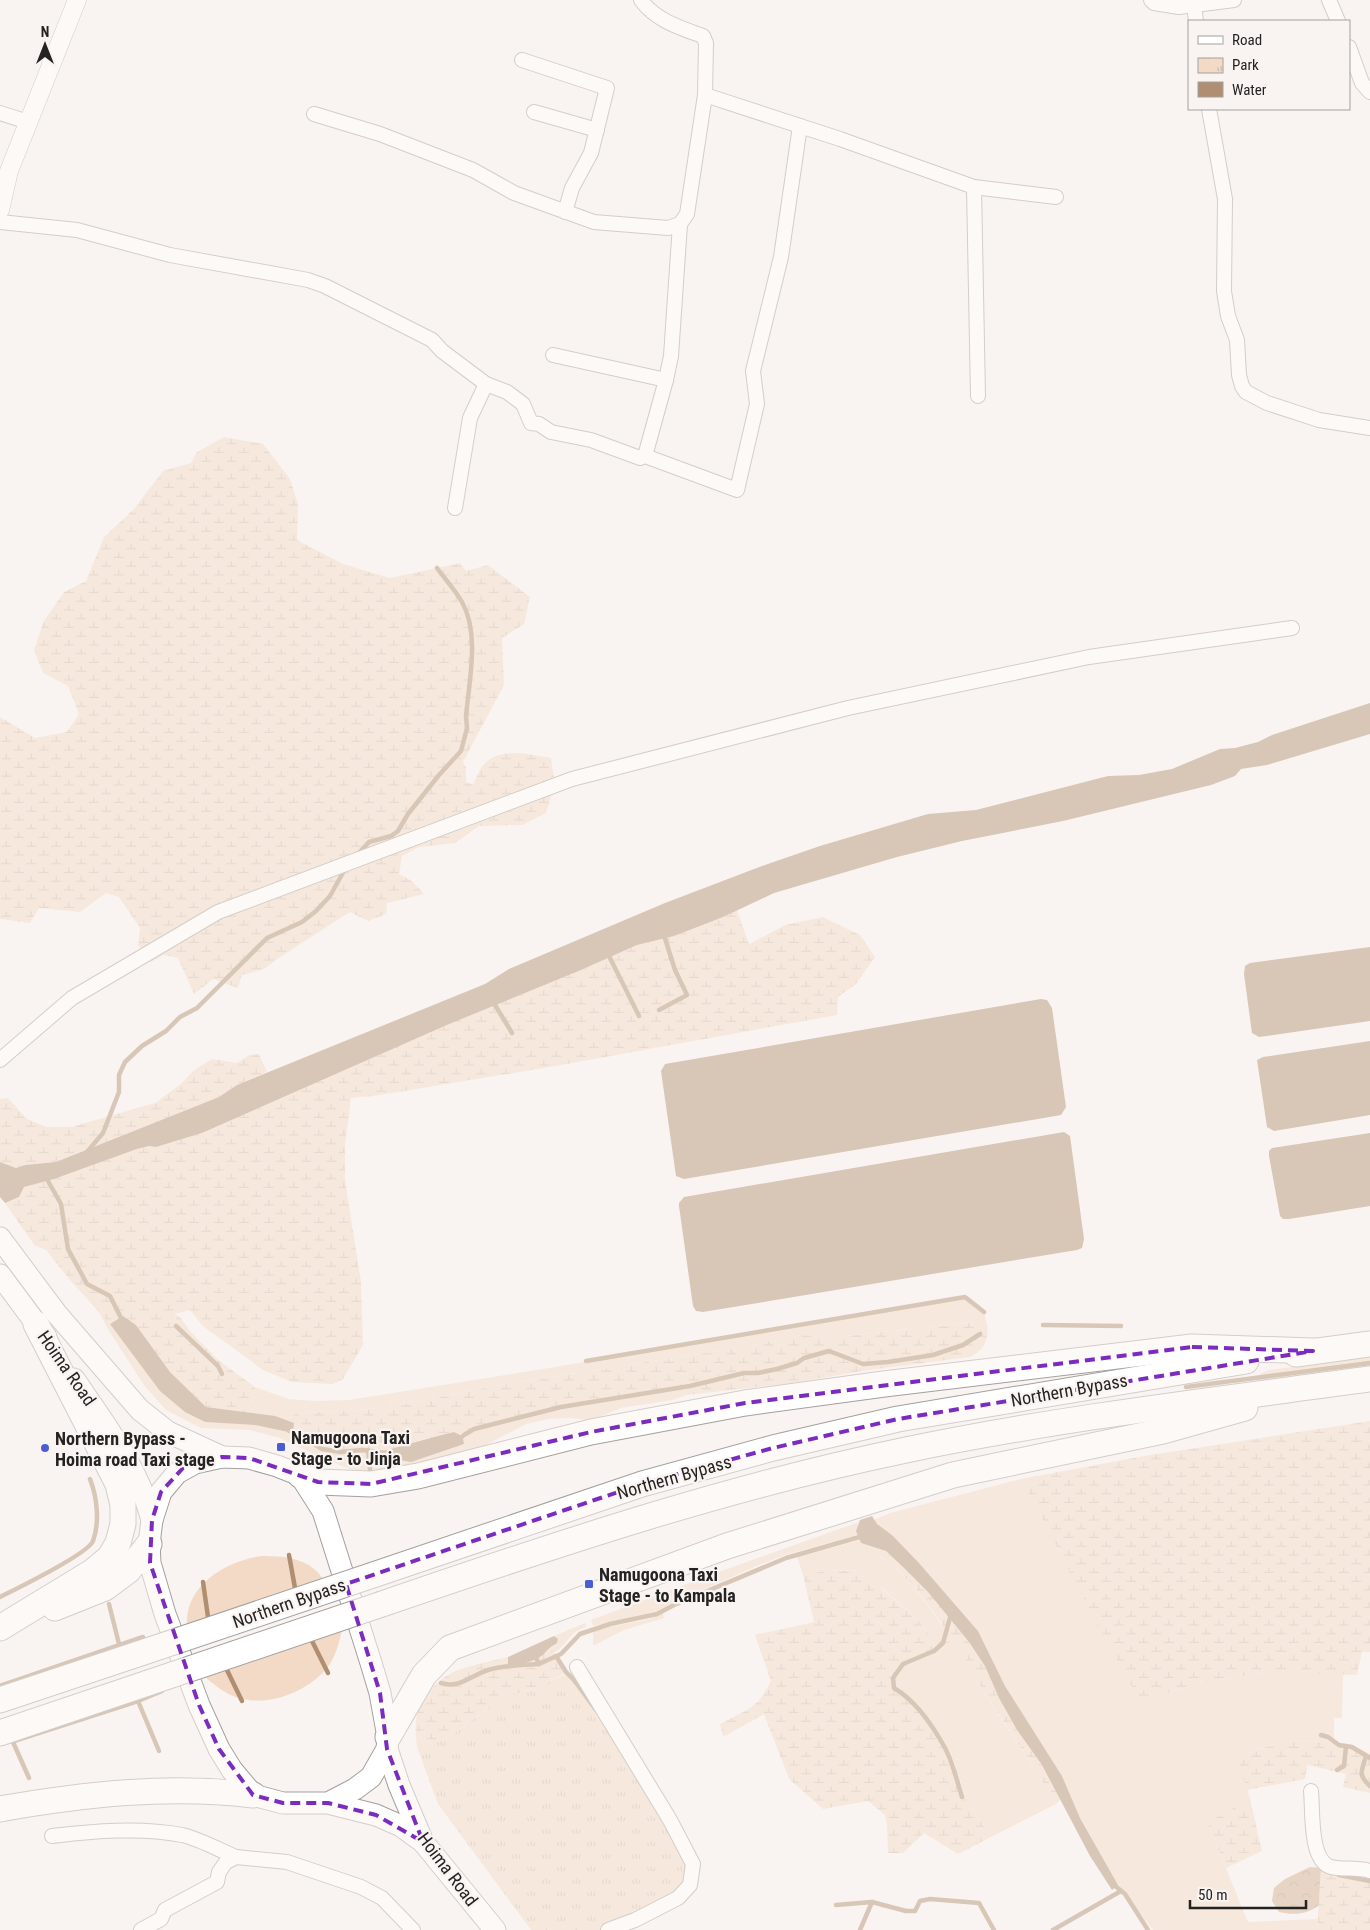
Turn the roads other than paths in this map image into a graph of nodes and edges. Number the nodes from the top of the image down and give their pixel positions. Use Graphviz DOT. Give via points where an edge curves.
graph roads {
  1 [pos="77,0"];
  2 [pos="641,0"];
  3 [pos="1152,0"];
  4 [pos="1234,0"];
  5 [pos="1329,0"];
  6 [pos="1194,5"];
  7 [pos="1196,20"];
  8 [pos="1338,20"];
  9 [pos="1350,51"];
  10 [pos="522,60"];
  11 [pos="1370,92"];
  12 [pos="705,95"];
  13 [pos="1209,110"];
  14 [pos="534,112"];
  15 [pos="0,113"];
  16 [pos="314,114"];
  17 [pos="28,122"];
  18 [pos="800,126"];
  19 [pos="597,130"];
  20 [pos="4,169"];
  21 [pos="974,187"];
  22 [pos="1056,197"];
  23 [pos="0,210"];
  24 [pos="565,212"];
  25 [pos="0,222"];
  26 [pos="680,224"];
  27 [pos="553,355"];
  28 [pos="666,380"];
  29 [pos="486,384"];
  30 [pos="978,396"];
  31 [pos="1370,428"];
  32 [pos="645,456"];
  33 [pos="455,508"];
  34 [pos="1292,628"];
  35 [pos="0,1060"];
  36 [pos="0,1238"];
  37 [pos="0,1275"];
  38 [pos="46,1318"];
  39 [pos="1370,1344"];
  40 [pos="1313,1351"];
  41 [pos="1370,1379"];
  42 [pos="1312,1387"];
  43 [pos="222,1457"];
  44 [pos="300,1475"];
  45 [pos="150,1532"];
  46 [pos="0,1628"];
  47 [pos="0,1632"];
  48 [pos="577,1667"];
  49 [pos="0,1700"];
  50 [pos="0,1733"];
  51 [pos="388,1743"];
  52 [pos="1311,1791"];
  53 [pos="253,1794"];
  54 [pos="328,1803"];
  55 [pos="0,1809"];
  56 [pos="52,1836"];
  57 [pos="423,1842"];
  58 [pos="236,1857"];
  59 [pos="1370,1871"];
  60 [pos="141,1930"];
  61 [pos="413,1930"];
  62 [pos="495,1930"];
  63 [pos="608,1930"];
  1 -- 17 [label="street"];
  2 -- 12 [label="street" via="669,24 703,36 706,43"];
  3 -- 6 [label="street" via="1179,7"];
  4 -- 6 [label="street"];
  5 -- 8 [label="street"];
  6 -- 7 [label="street"];
  9 -- 11 [label="street" via="1362,83"];
  10 -- 19 [label="street" via="607,88"];
  12 -- 18 [label="street"];
  12 -- 26 [label="street" via="686,214"];
  13 -- 31 [label="street" via="1225,199 1224,291 1228,316 1237,340 1242,386 1246,392 1267,403 1319,420"];
  14 -- 19 [label="street"];
  15 -- 17 [label="street"];
  16 -- 24 [label="street" via="380,134 473,170 514,193"];
  17 -- 20 [label="street"];
  18 -- 21 [label="street"];
  18 -- 32 [label="street" via="781,258 753,371 757,404 737,490"];
  19 -- 24 [label="street" via="591,153 572,188"];
  20 -- 23 [label="street"];
  21 -- 22 [label="street"];
  21 -- 30 [label="street"];
  24 -- 26 [label="street" via="594,222 625,226 668,228"];
  25 -- 29 [label="street" via="77,230 170,255 308,280 380,312 432,340"];
  26 -- 28 [label="street" via="671,356"];
  27 -- 28 [label="street"];
  28 -- 32 [label="street"];
  29 -- 32 [label="street" via="507,392 522,404 531,423 640,458"];
  29 -- 33 [label="street" via="470,418"];
  34 -- 35 [label="street" via="1060,663 848,708 572,779 218,912 72,998"];
  36 -- 38 [label="main road, Hoima Road" via="15,1258"];
  37 -- 38 [label="main road, Hoima Road"];
  38 -- 43 [label="main road" via="140,1410 168,1432"];
  38 -- 45 [label="main road, Hoima Road" via="138,1480 147,1501"];
  38 -- 46 [label="highway" via="118,1484 123,1524 110,1557"];
  39 -- 40 [label="highway, Northern Bypass"];
  40 -- 44 [label="highway" via="1192,1347 884,1384 745,1403 591,1432 418,1476 371,1484 318,1482"];
  40 -- 49 [label="highway, Northern Bypass, bridge" via="898,1419 773,1448 642,1484"];
  41 -- 42 [label="highway, Northern Bypass"];
  42 -- 50 [label="highway, Northern Bypass, bridge" via="1061,1422 905,1450 658,1513 512,1559"];
  42 -- 51 [label="highway" via="1163,1431 953,1475 727,1546 450,1648 424,1675"];
  43 -- 44 [label="main road" via="249,1458"];
  43 -- 45 [label="main road" via="195,1463 177,1473 161,1492"];
  44 -- 51 [label="main road, Hoima Road" via="323,1511 380,1693"];
  45 -- 47 [label="highway" via="128,1571 105,1588"];
  45 -- 53 [label="main road, Hoima Road" via="150,1563 199,1705 219,1749"];
  48 -- 63 [label="street" via="670,1820 692,1864 690,1885 678,1898"];
  51 -- 54 [label="main road" via="371,1777"];
  51 -- 57 [label="main road, Hoima Road" via="399,1785"];
  52 -- 59 [label="street" via="1315,1843 1323,1863 1331,1867"];
  53 -- 54 [label="main road" via="283,1802"];
  53 -- 55 [label="highway" via="147,1790"];
  54 -- 57 [label="main road" via="376,1815 401,1826"];
  56 -- 58 [label="street" via="95,1831 183,1836"];
  57 -- 62 [label="main road, Hoima Road"];
  58 -- 60 [label="street" via="226,1862 217,1882 165,1910 161,1919"];
  58 -- 61 [label="street" via="286,1862 361,1887 382,1898"];
}
